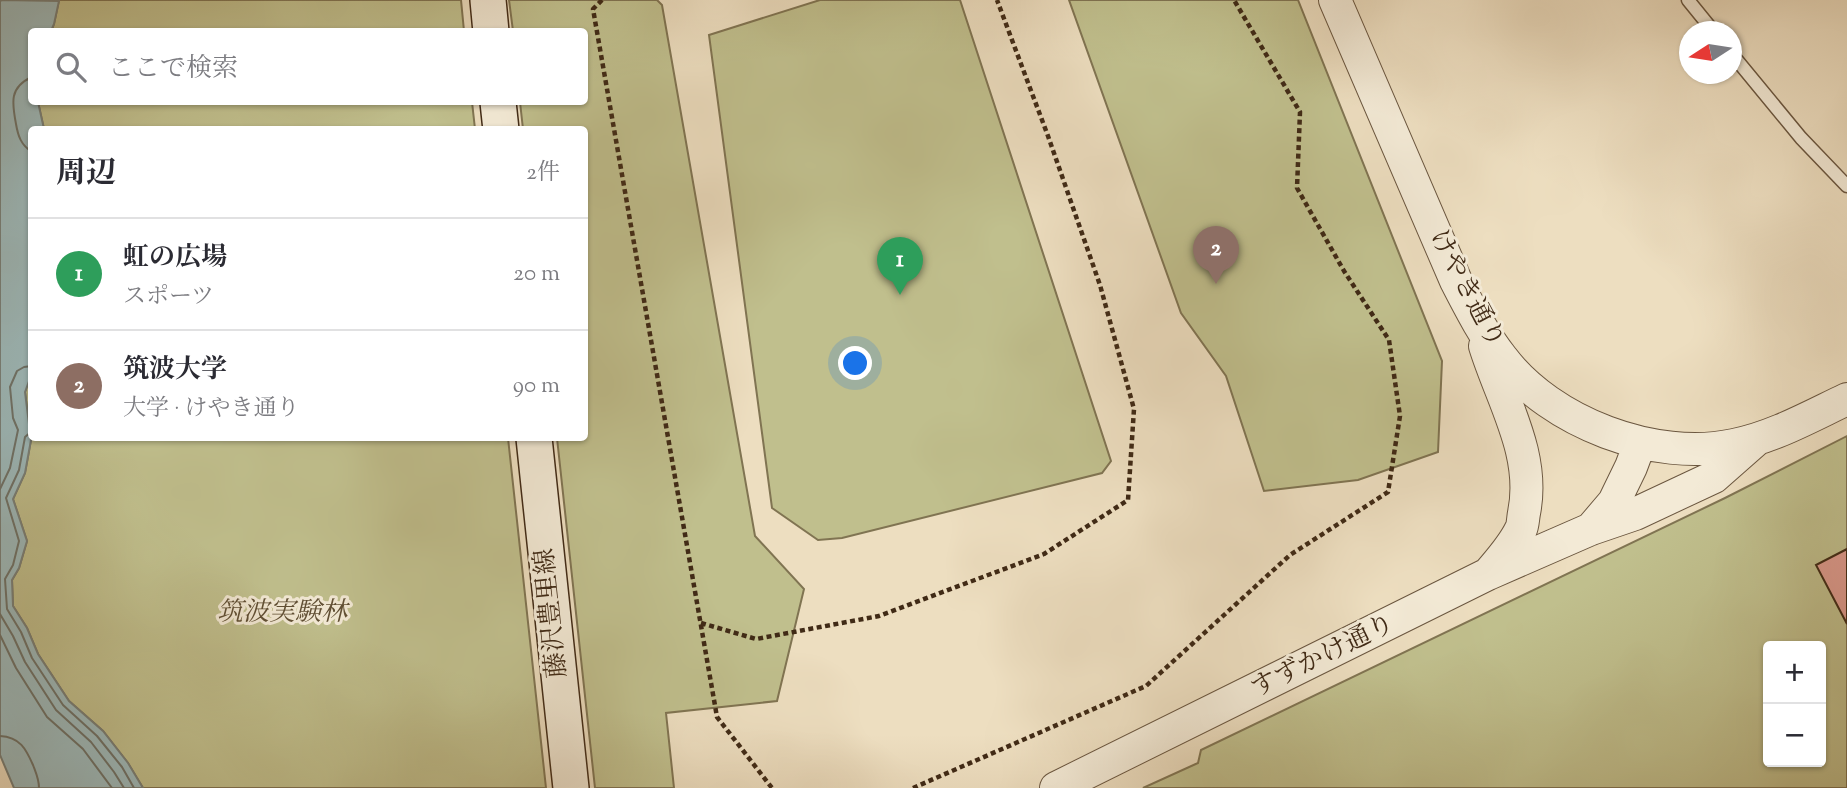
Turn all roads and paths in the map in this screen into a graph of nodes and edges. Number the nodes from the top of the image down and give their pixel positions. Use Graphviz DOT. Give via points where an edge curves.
graph roads {
  1 [pos="488,0"];
  2 [pos="603,0"];
  3 [pos="997,0"];
  4 [pos="1234,0"];
  5 [pos="1335,0"];
  6 [pos="1688,0"];
  7 [pos="1705,21"];
  8 [pos="491,28"];
  9 [pos="1742,66"];
  10 [pos="498,105"];
  11 [pos="501,126"];
  12 [pos="1847,186"];
  13 [pos="1477,322"];
  14 [pos="1847,399"];
  15 [pos="1756,440"];
  16 [pos="534,441"];
  17 [pos="1640,443"];
  18 [pos="1591,529"];
  19 [pos="1488,575"];
  20 [pos="701,623"];
  21 [pos="571,788"];
  22 [pos="772,788"];
  23 [pos="913,788"];
  24 [pos="1056,788"];
  1 -- 8 [label="main road"];
  2 -- 20 [label="path" via="593,9"];
  3 -- 20 [label="path" via="1100,285 1134,409 1128,500 1044,554 879,616 756,639"];
  4 -- 23 [label="path" via="1300,112 1297,188 1389,340 1400,416 1388,492 1290,555 1146,686"];
  5 -- 13 [label="street, けやき通り"];
  6 -- 7 [label="lane"];
  9 -- 12 [label="lane"];
  10 -- 11 [label="main road"];
  13 -- 17 [label="street, けやき通り" via="1503,360 1535,392 1568,415"];
  13 -- 19 [label="street" via="1526,464 1527,500 1521,528"];
  14 -- 15 [label="street"];
  15 -- 17 [label="street, けやき通り" via="1710,449"];
  15 -- 18 [label="street, すずかけ通り" via="1714,477"];
  16 -- 21 [label="main road, 藤沢豊里線"];
  17 -- 18 [label="street" via="1614,502"];
  18 -- 19 [label="street, すずかけ通り"];
  19 -- 24 [label="street, すずかけ通り"];
  20 -- 22 [label="path" via="717,717"];
}
